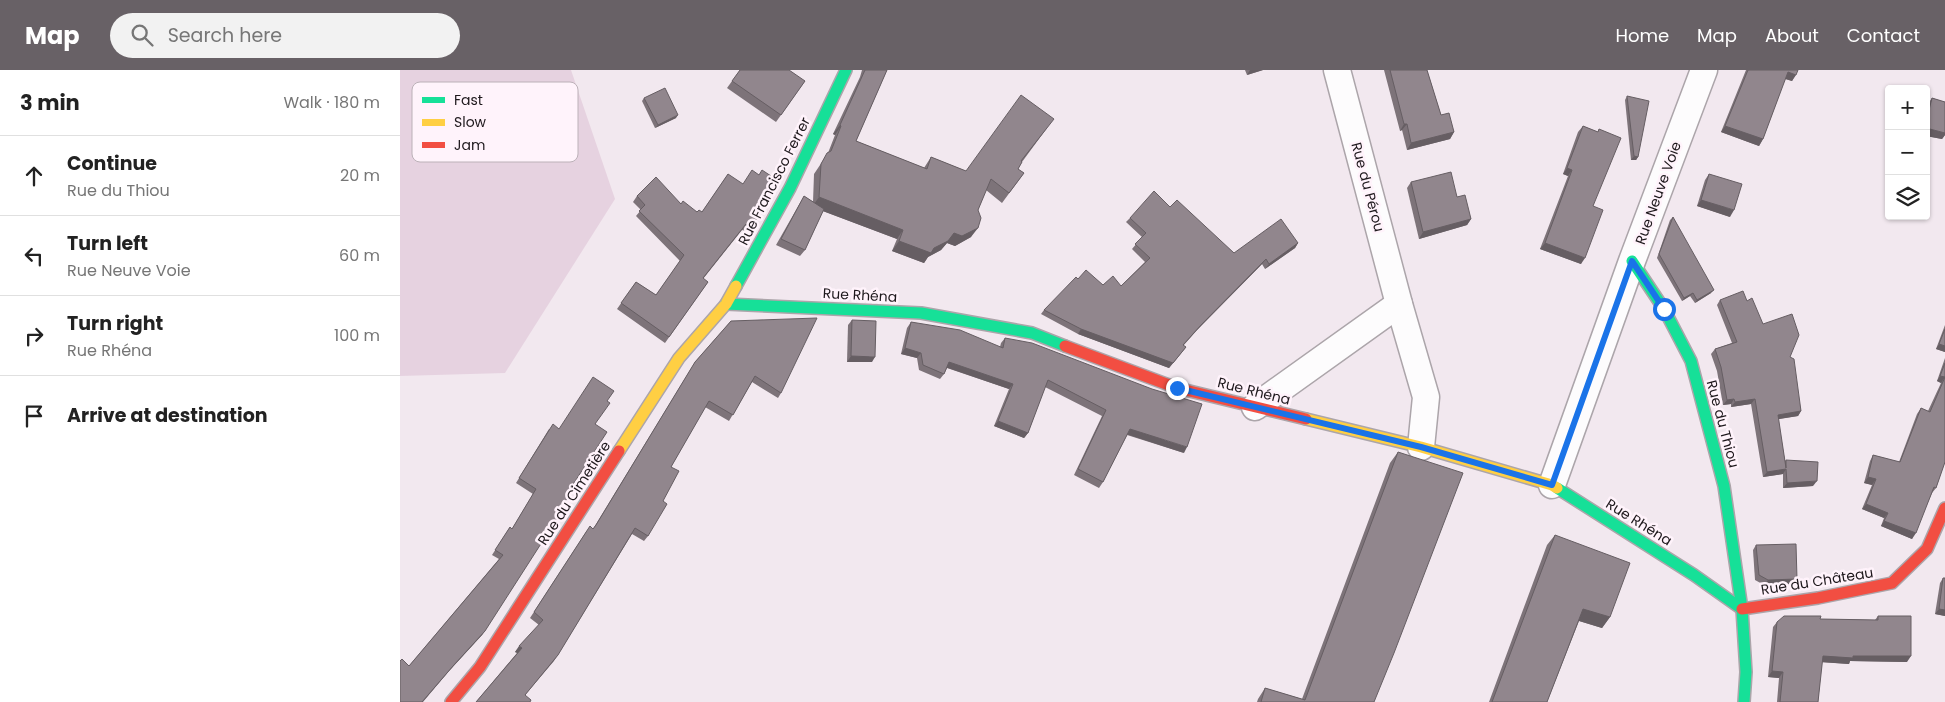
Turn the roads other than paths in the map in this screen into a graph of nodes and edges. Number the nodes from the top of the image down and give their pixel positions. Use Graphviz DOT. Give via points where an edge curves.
graph roads {
  1 [pos="846,70"];
  2 [pos="1336,70"];
  3 [pos="1704,70"];
  4 [pos="1632,261"];
  5 [pos="726,304"];
  6 [pos="1398,304"];
  7 [pos="1255,407"];
  8 [pos="1421,447"];
  9 [pos="1552,485"];
  10 [pos="1945,508"];
  11 [pos="1742,609"];
  12 [pos="451,702"];
  13 [pos="1744,702"];
  1 -- 5 [label="street, Rue Francisco Ferrer" via="790,188"];
  2 -- 6 [label="street, Rue du Pérou"];
  3 -- 4 [label="street, Rue Neuve Voie"];
  4 -- 9 [label="street, Rue Neuve Voie"];
  4 -- 11 [label="street, Rue du Thiou" via="1664,309 1691,361 1724,486"];
  5 -- 7 [label="street, Rue Rhéna" via="921,313 1032,333 1177,388"];
  5 -- 12 [label="street, Rue du Cimetière" via="679,358 480,667"];
  6 -- 7 [label="street"];
  6 -- 8 [label="street, Rue du Pérou" via="1426,397"];
  7 -- 8 [label="street, Rue Rhéna"];
  8 -- 9 [label="street, Rue Rhéna"];
  9 -- 11 [label="street, Rue Rhéna" via="1694,574"];
  10 -- 11 [label="street, Rue du Château" via="1927,549 1892,584"];
  11 -- 13 [label="street, Rue du Thiou" via="1746,672"];
}
